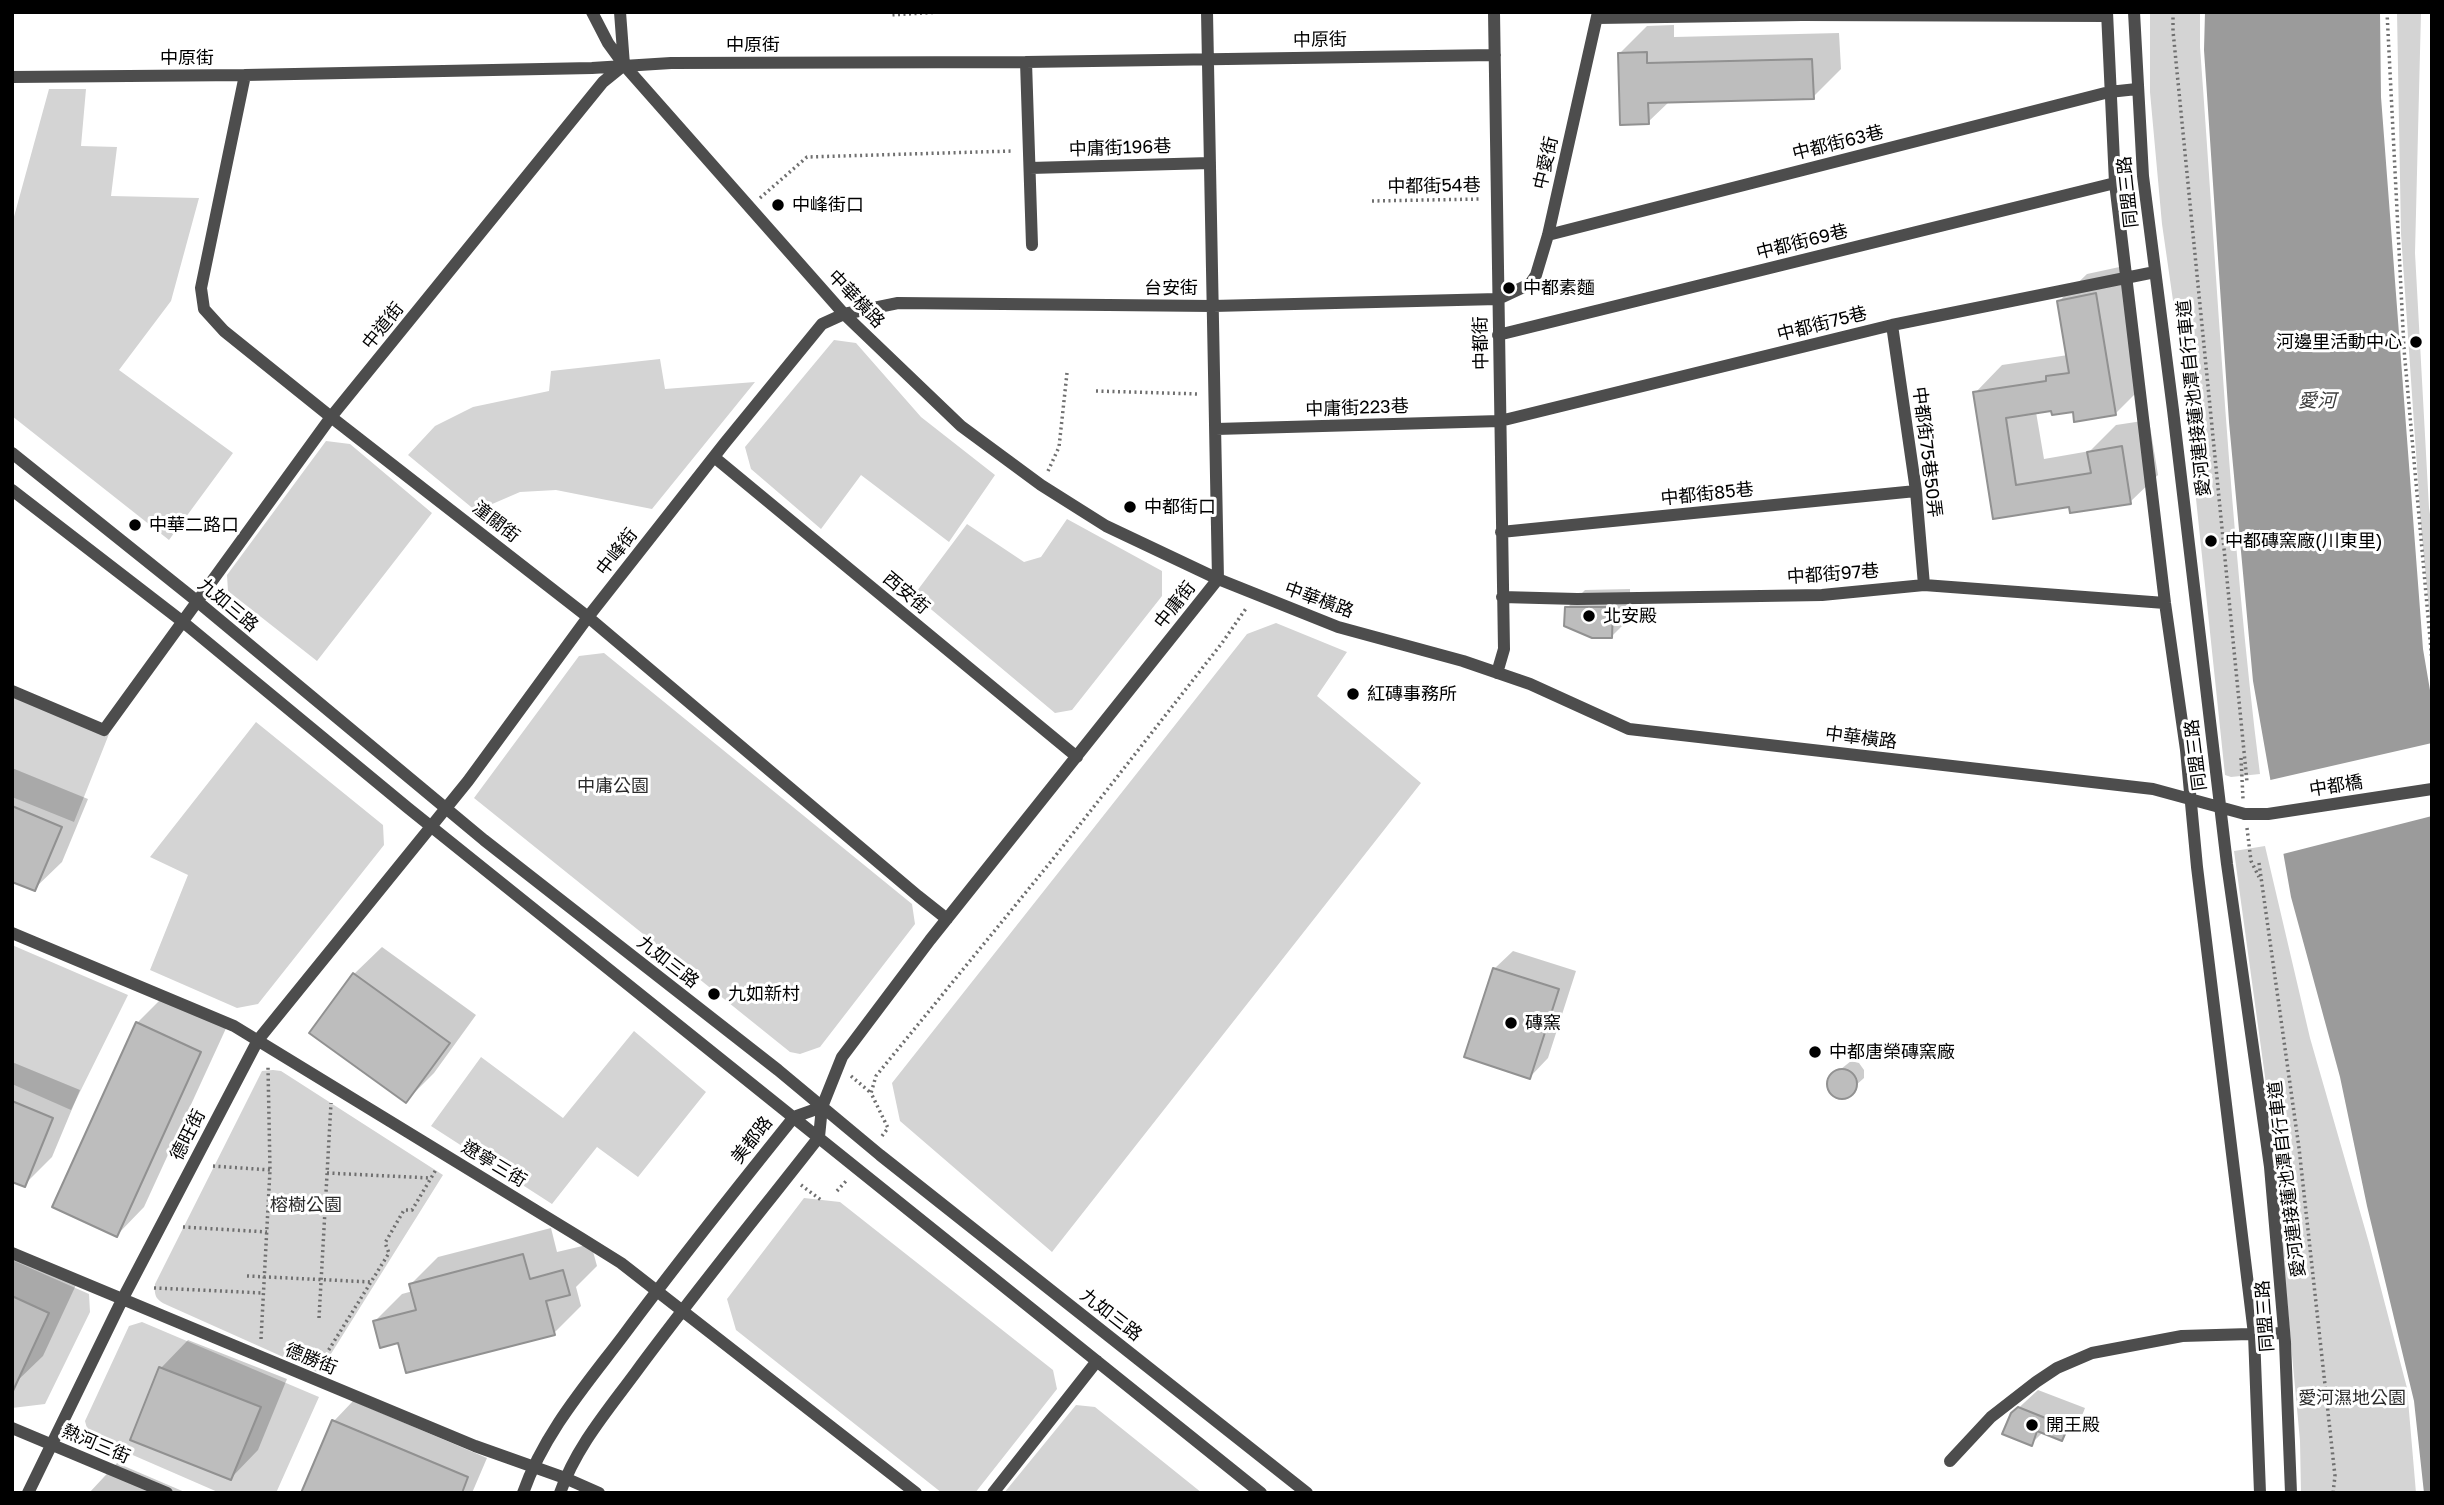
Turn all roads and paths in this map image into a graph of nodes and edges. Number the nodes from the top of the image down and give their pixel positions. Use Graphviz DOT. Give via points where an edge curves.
graph roads {
  1 [pos="592,12"];
  2 [pos="620,12"];
  3 [pos="941,12"];
  4 [pos="1207,12"];
  5 [pos="1494,12"];
  6 [pos="2134,12"];
  7 [pos="2173,12"];
  8 [pos="2387,12"];
  9 [pos="890,14"];
  10 [pos="1802,14"];
  11 [pos="2107,14"];
  12 [pos="1598,15"];
  13 [pos="1495,55"];
  14 [pos="1209,59"];
  15 [pos="1026,61"];
  16 [pos="624,65"];
  17 [pos="245,75"];
  18 [pos="12,77"];
  19 [pos="2137,89"];
  20 [pos="2109,92"];
  21 [pos="1030,151"];
  22 [pos="1210,163"];
  23 [pos="1030,168"];
  24 [pos="2115,183"];
  25 [pos="1497,198"];
  26 [pos="1372,201"];
  27 [pos="749,207"];
  28 [pos="1548,235"];
  29 [pos="1032,245"];
  30 [pos="2155,272"];
  31 [pos="2125,278"];
  32 [pos="1498,299"];
  33 [pos="1213,306"];
  34 [pos="844,314"];
  35 [pos="1892,325"];
  36 [pos="1499,335"];
  37 [pos="1067,373"];
  38 [pos="1096,391"];
  39 [pos="1215,394"];
  40 [pos="331,417"];
  41 [pos="1500,421"];
  42 [pos="1216,429"];
  43 [pos="12,453"];
  44 [pos="714,457"];
  45 [pos="1041,485"];
  46 [pos="12,490"];
  47 [pos="1916,491"];
  48 [pos="1501,532"];
  49 [pos="1218,579"];
  50 [pos="1924,585"];
  51 [pos="1249,591"];
  52 [pos="1502,597"];
  53 [pos="198,602"];
  54 [pos="2165,603"];
  55 [pos="588,617"];
  56 [pos="183,622"];
  57 [pos="2432,661"];
  58 [pos="1497,673"];
  59 [pos="12,691"];
  60 [pos="1077,757"];
  61 [pos="2247,782"];
  62 [pos="2432,789"];
  63 [pos="2192,801"];
  64 [pos="446,808"];
  65 [pos="2220,809"];
  66 [pos="2245,814"];
  67 [pos="432,827"];
  68 [pos="2259,863"];
  69 [pos="947,919"];
  70 [pos="12,933"];
  71 [pos="258,1040"];
  72 [pos="268,1065"];
  73 [pos="331,1102"];
  74 [pos="822,1107"];
  75 [pos="794,1116"];
  76 [pos="888,1128"];
  77 [pos="819,1137"];
  78 [pos="213,1166"];
  79 [pos="436,1168"];
  80 [pos="270,1170"];
  81 [pos="327,1173"];
  82 [pos="431,1178"];
  83 [pos="183,1227"];
  84 [pos="267,1232"];
  85 [pos="12,1253"];
  86 [pos="247,1276"];
  87 [pos="264,1277"];
  88 [pos="321,1280"];
  89 [pos="371,1282"];
  90 [pos="154,1288"];
  91 [pos="656,1291"];
  92 [pos="264,1293"];
  93 [pos="122,1300"];
  94 [pos="683,1311"];
  95 [pos="319,1318"];
  96 [pos="2284,1333"];
  97 [pos="2254,1334"];
  98 [pos="261,1344"];
  99 [pos="1097,1361"];
  100 [pos="317,1370"];
  101 [pos="12,1428"];
  102 [pos="51,1444"];
  103 [pos="1950,1461"];
  104 [pos="532,1467"];
  105 [pos="565,1478"];
  106 [pos="28,1493"];
  107 [pos="167,1493"];
  108 [pos="523,1493"];
  109 [pos="560,1493"];
  110 [pos="599,1493"];
  111 [pos="916,1493"];
  112 [pos="993,1493"];
  113 [pos="1261,1493"];
  114 [pos="1307,1493"];
  115 [pos="2260,1493"];
  116 [pos="2291,1493"];
  117 [pos="2333,1493"];
  1 -- 16 [label="street, 中華橫路"];
  2 -- 16 [label="street"];
  3 -- 9 [label="path"];
  4 -- 14 [label="street, 中庸街"];
  5 -- 13 [label="street, 中都街"];
  6 -- 19 [label="street, 同盟三路"];
  7 -- 61 [label="path, 愛河連接蓮池潭自行車道"];
  8 -- 57 [label="path" via="2404,349"];
  10 -- 11 [label="street"];
  10 -- 12 [label="street"];
  11 -- 20 [label="street, 同盟三路"];
  12 -- 28 [label="street, 中愛街"];
  13 -- 14 [label="street, 中原街"];
  13 -- 25 [label="street, 中都街"];
  14 -- 15 [label="street, 中原街"];
  14 -- 22 [label="street, 中庸街"];
  15 -- 16 [label="street, 中原街"];
  15 -- 21 [label="street"];
  16 -- 17 [label="street, 中原街"];
  16 -- 27 [label="street, 中華橫路"];
  16 -- 40 [label="street, 中道街" via="603,82"];
  17 -- 18 [label="street, 中原街"];
  17 -- 40 [label="street, 潼關街" via="201,288 204,309 224,331"];
  19 -- 20 [label="street, 中都街63巷"];
  19 -- 30 [label="street, 同盟三路"];
  20 -- 24 [label="street, 同盟三路"];
  20 -- 28 [label="street, 中都街63巷"];
  21 -- 23 [label="street"];
  21 -- 27 [label="path" via="807,157"];
  22 -- 23 [label="street, 中庸街196巷"];
  22 -- 33 [label="street, 中庸街"];
  23 -- 29 [label="street"];
  24 -- 31 [label="street, 同盟三路"];
  24 -- 36 [label="street, 中都街69巷"];
  25 -- 26 [label="path, 中都街54巷"];
  25 -- 32 [label="street, 中都街"];
  27 -- 34 [label="street, 中華橫路"];
  28 -- 32 [label="street, 中愛街" via="1530,284"];
  30 -- 31 [label="street, 中都街75巷"];
  30 -- 65 [label="street, 同盟三路"];
  31 -- 35 [label="street, 中都街75巷"];
  31 -- 54 [label="street, 同盟三路"];
  32 -- 33 [label="street, 台安街"];
  32 -- 36 [label="street, 中都街"];
  33 -- 34 [label="street, 台安街" via="898,303"];
  33 -- 39 [label="street, 中庸街"];
  34 -- 44 [label="street, 中峰街" via="813,333"];
  34 -- 45 [label="street, 中華橫路" via="961,426"];
  35 -- 41 [label="street, 中都街75巷"];
  35 -- 47 [label="street, 中都街75巷50弄"];
  36 -- 41 [label="street, 中都街"];
  37 -- 45 [label="path" via="1059,447"];
  38 -- 39 [label="path"];
  39 -- 42 [label="street, 中庸街"];
  40 -- 53 [label="street, 中道街"];
  40 -- 55 [label="street, 潼關街"];
  41 -- 42 [label="street, 中庸街223巷"];
  41 -- 48 [label="street, 中都街"];
  42 -- 49 [label="street, 中庸街"];
  43 -- 53 [label="street, 九如三路"];
  44 -- 55 [label="street, 中峰街"];
  44 -- 60 [label="street, 西安街"];
  45 -- 49 [label="street, 中華橫路" via="1106,526"];
  46 -- 56 [label="street"];
  47 -- 48 [label="street, 中都街85巷"];
  47 -- 50 [label="street, 中都街75巷50弄"];
  48 -- 52 [label="street, 中都街"];
  49 -- 51 [label="street, 中華橫路"];
  49 -- 60 [label="street, 中庸街"];
  50 -- 52 [label="street, 中都街97巷" via="1822,595"];
  50 -- 54 [label="street, 中都街97巷"];
  51 -- 58 [label="street, 中華橫路" via="1338,627"];
  51 -- 76 [label="path" via="1247,609 1213,654 876,1076 871,1093"];
  52 -- 58 [label="street, 中都街" via="1504,649"];
  53 -- 56 [label="street, 中道街"];
  53 -- 64 [label="street, 九如三路"];
  54 -- 63 [label="street, 同盟三路"];
  55 -- 64 [label="street, 中峰街"];
  55 -- 69 [label="street, 潼關街"];
  56 -- 59 [label="street, 中道街" via="104,730"];
  56 -- 67 [label="street"];
  58 -- 63 [label="street, 中華橫路" via="1629,729 2154,789"];
  60 -- 69 [label="street, 中庸街"];
  62 -- 66 [label="street, 中都橋, bridge"];
  63 -- 65 [label="street, 中華橫路"];
  63 -- 97 [label="street, 同盟三路"];
  64 -- 67 [label="street, 中峰街"];
  64 -- 74 [label="street, 九如三路"];
  65 -- 66 [label="street, 中華橫路"];
  65 -- 96 [label="street, 同盟三路" via="2270,1167"];
  67 -- 71 [label="street, 德旺街"];
  67 -- 75 [label="street"];
  68 -- 117 [label="path, 愛河連接蓮池潭自行車道" via="2299,1148 2335,1476"];
  69 -- 74 [label="street, 中庸街" via="842,1057"];
  70 -- 71 [label="street, 遼寧三街"];
  71 -- 91 [label="street, 遼寧三街" via="621,1263"];
  71 -- 93 [label="street, 德旺街"];
  72 -- 80 [label="path"];
  73 -- 81 [label="path"];
  74 -- 75 [label="street, 美都路"];
  74 -- 77 [label="street"];
  74 -- 114 [label="street, 九如三路"];
  75 -- 77 [label="street"];
  75 -- 91 [label="street, 美都路"];
  77 -- 94 [label="street"];
  77 -- 99 [label="street"];
  78 -- 80 [label="path"];
  79 -- 82 [label="path"];
  80 -- 84 [label="path"];
  81 -- 82 [label="path"];
  81 -- 88 [label="path"];
  82 -- 89 [label="path" via="385,1242 389,1253"];
  83 -- 84 [label="path"];
  84 -- 87 [label="path"];
  85 -- 93 [label="street, 德勝街"];
  86 -- 87 [label="path"];
  87 -- 88 [label="path"];
  87 -- 92 [label="path"];
  88 -- 89 [label="path"];
  88 -- 95 [label="path"];
  89 -- 100 [label="path"];
  90 -- 92 [label="path"];
  91 -- 94 [label="street, 遼寧三街"];
  91 -- 104 [label="street, 美都路" via="559,1420"];
  92 -- 98 [label="path"];
  93 -- 102 [label="street, 德旺街"];
  93 -- 104 [label="street, 德勝街"];
  94 -- 105 [label="street" via="585,1441"];
  94 -- 111 [label="street, 遼寧三街"];
  96 -- 97 [label="street"];
  96 -- 116 [label="street, 同盟三路"];
  97 -- 103 [label="street" via="2170,1338 2092,1353 2057,1368 1991,1417"];
  97 -- 115 [label="street, 同盟三路"];
  99 -- 112 [label="street"];
  99 -- 113 [label="street"];
  101 -- 102 [label="street, 熱河三街"];
  102 -- 106 [label="street, 德旺街"];
  102 -- 107 [label="street, 熱河三街"];
  104 -- 105 [label="street, 德勝街"];
  104 -- 108 [label="street, 美都路"];
  105 -- 109 [label="street"];
  105 -- 110 [label="street, 德勝街"];
}
